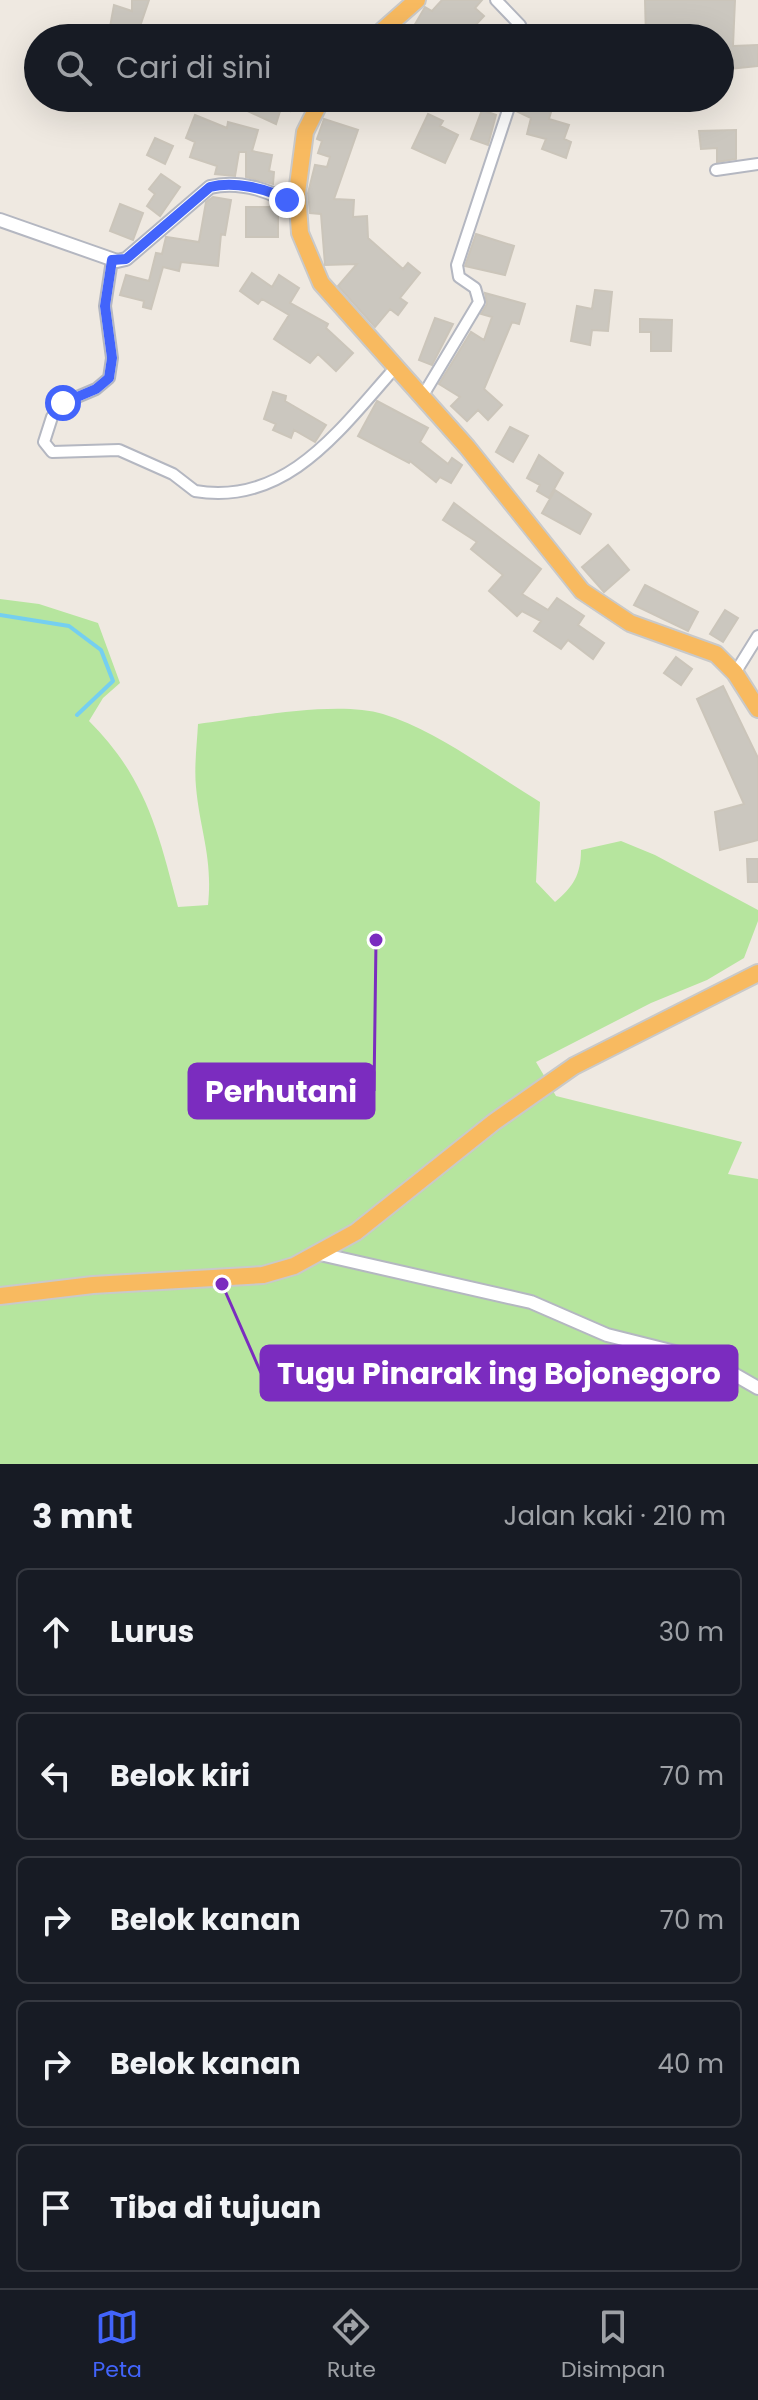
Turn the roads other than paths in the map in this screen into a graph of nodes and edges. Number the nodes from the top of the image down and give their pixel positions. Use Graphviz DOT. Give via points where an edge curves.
graph roads {
  1 [pos="417,0"];
  2 [pos="496,0"];
  3 [pos="390,24"];
  4 [pos="519,24"];
  5 [pos="315,112"];
  6 [pos="507,112"];
  7 [pos="758,164"];
  8 [pos="716,170"];
  9 [pos="298,212"];
  10 [pos="0,220"];
  11 [pos="112,260"];
  12 [pos="395,368"];
  13 [pos="422,397"];
  14 [pos="758,636"];
  15 [pos="735,673"];
  16 [pos="758,709"];
  17 [pos="758,973"];
  18 [pos="320,1254"];
  19 [pos="0,1296"];
  20 [pos="758,1388"];
  1 -- 3 [label="highway"];
  2 -- 4 [label="street"];
  5 -- 9 [label="highway" via="299,163"];
  6 -- 13 [label="street" via="457,265 459,277 475,288 479,302"];
  7 -- 8 [label="street"];
  9 -- 11 [label="street" via="266,191 210,187 126,259"];
  9 -- 12 [label="highway" via="304,249 321,283"];
  10 -- 11 [label="street"];
  11 -- 12 [label="street" via="105,306 112,370 105,384 63,403 52,417 44,442 52,452 119,450 173,474 195,491 251,488 282,480 305,465"];
  12 -- 13 [label="highway"];
  13 -- 15 [label="highway" via="594,602 650,631 708,649"];
  14 -- 15 [label="street"];
  15 -- 16 [label="highway"];
  17 -- 18 [label="highway" via="563,1073"];
  18 -- 19 [label="highway" via="263,1275"];
  18 -- 20 [label="street" via="531,1302 607,1335 711,1361"];
}
